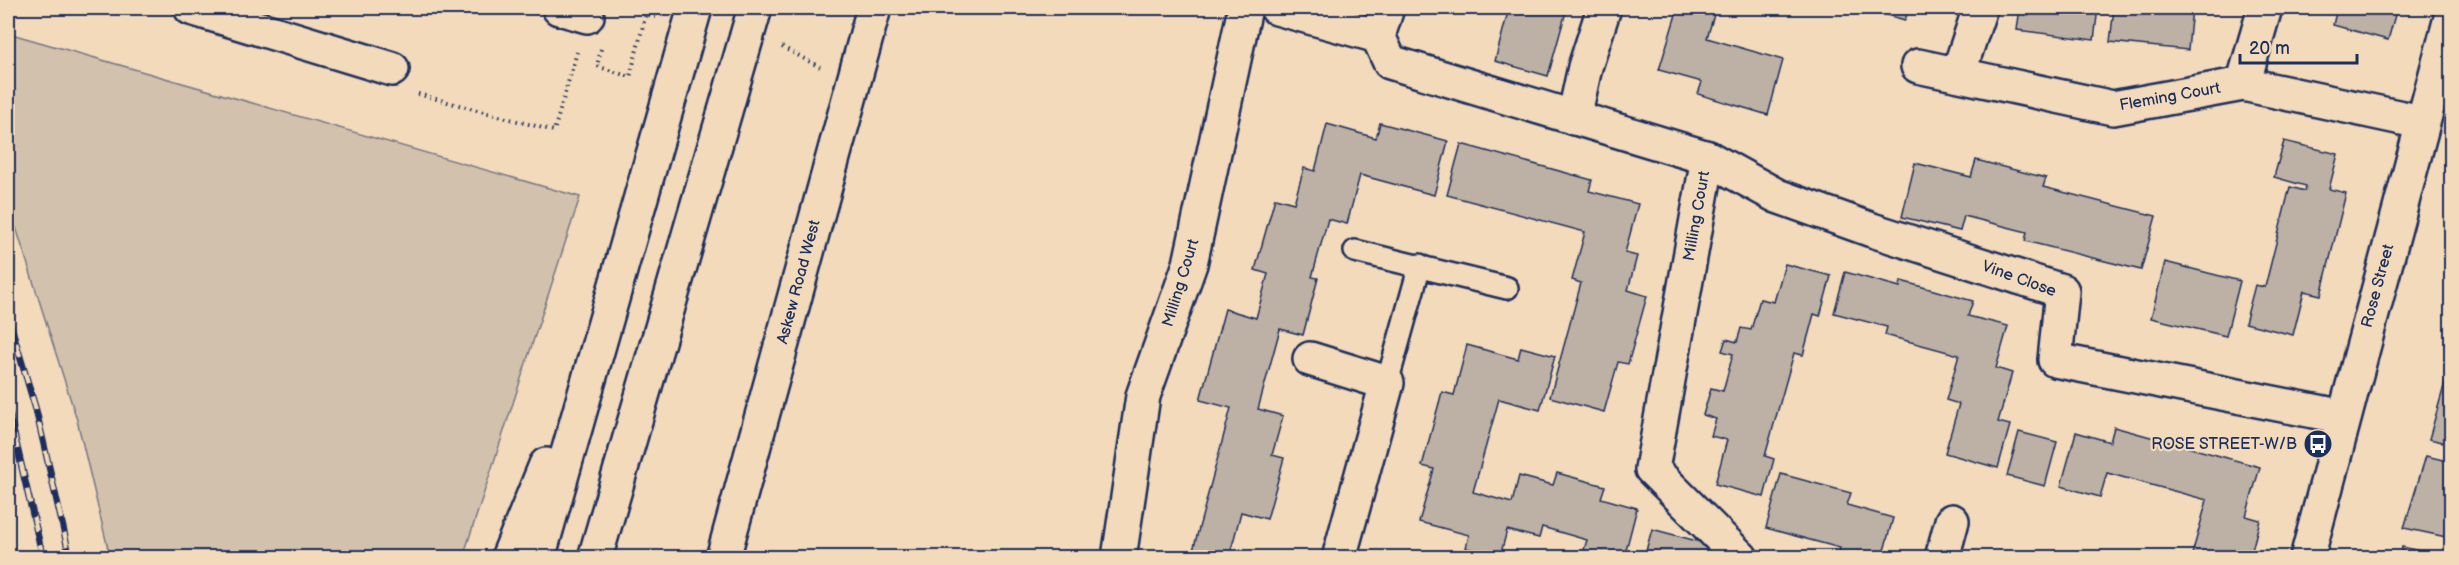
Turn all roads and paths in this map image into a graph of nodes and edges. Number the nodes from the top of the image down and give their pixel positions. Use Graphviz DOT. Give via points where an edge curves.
graph roads {
  1 [pos="191,8"];
  2 [pos="632,8"];
  3 [pos="695,8"];
  4 [pos="754,8"];
  5 [pos="874,8"];
  6 [pos="1245,8"];
  7 [pos="1277,8"];
  8 [pos="1604,8"];
  9 [pos="1980,8"];
  10 [pos="2265,8"];
  11 [pos="573,12"];
  12 [pos="646,14"];
  13 [pos="2451,14"];
  14 [pos="659,17"];
  15 [pos="1383,22"];
  16 [pos="602,46"];
  17 [pos="780,46"];
  18 [pos="1918,66"];
  19 [pos="392,69"];
  20 [pos="1958,74"];
  21 [pos="853,83"];
  22 [pos="2243,84"];
  23 [pos="1574,118"];
  24 [pos="2421,122"];
  25 [pos="1708,158"];
  26 [pos="1355,251"];
  27 [pos="1420,265"];
  28 [pos="1507,288"];
  29 [pos="612,301"];
  30 [pos="1310,359"];
  31 [pos="1388,383"];
  32 [pos="2344,417"];
  33 [pos="1952,521"];
  34 [pos="508,558"];
  35 [pos="538,558"];
  36 [pos="595,558"];
  37 [pos="723,558"];
  38 [pos="1119,558"];
  39 [pos="1339,558"];
  40 [pos="1741,558"];
  41 [pos="1942,558"];
  42 [pos="2307,558"];
  1 -- 19 [label="main road"];
  2 -- 12 [label="path"];
  3 -- 29 [label="main road"];
  4 -- 36 [label="main road"];
  5 -- 21 [label="main road, Askew Road West"];
  6 -- 38 [label="main road, Milling Court" via="1190,264 1143,396"];
  7 -- 15 [label="main road"];
  8 -- 23 [label="main road"];
  9 -- 20 [label="main road"];
  10 -- 22 [label="main road"];
  11 -- 19 [label="path" via="554,131 414,93"];
  12 -- 14 [label="path"];
  12 -- 16 [label="path" via="630,77 597,66"];
  13 -- 24 [label="main road, Rose Street"];
  15 -- 23 [label="main road, Milling Court" via="1390,62"];
  17 -- 21 [label="path"];
  18 -- 20 [label="main road, Fleming Court"];
  20 -- 22 [label="main road, Fleming Court" via="2113,108"];
  21 -- 37 [label="main road, Askew Road West"];
  22 -- 24 [label="main road, Fleming Court"];
  23 -- 25 [label="main road, Milling Court"];
  24 -- 32 [label="main road, Rose Street"];
  25 -- 32 [label="main road, Vine Close" via="1777,196 2062,291 2055,360"];
  25 -- 40 [label="main road, Milling Court" via="1652,469"];
  26 -- 27 [label="lane"];
  27 -- 28 [label="lane"];
  27 -- 31 [label="lane"];
  29 -- 34 [label="main road"];
  29 -- 35 [label="main road"];
  30 -- 31 [label="main road"];
  31 -- 39 [label="main road"];
  32 -- 42 [label="main road, Rose Street"];
  33 -- 41 [label="main road"];
}
